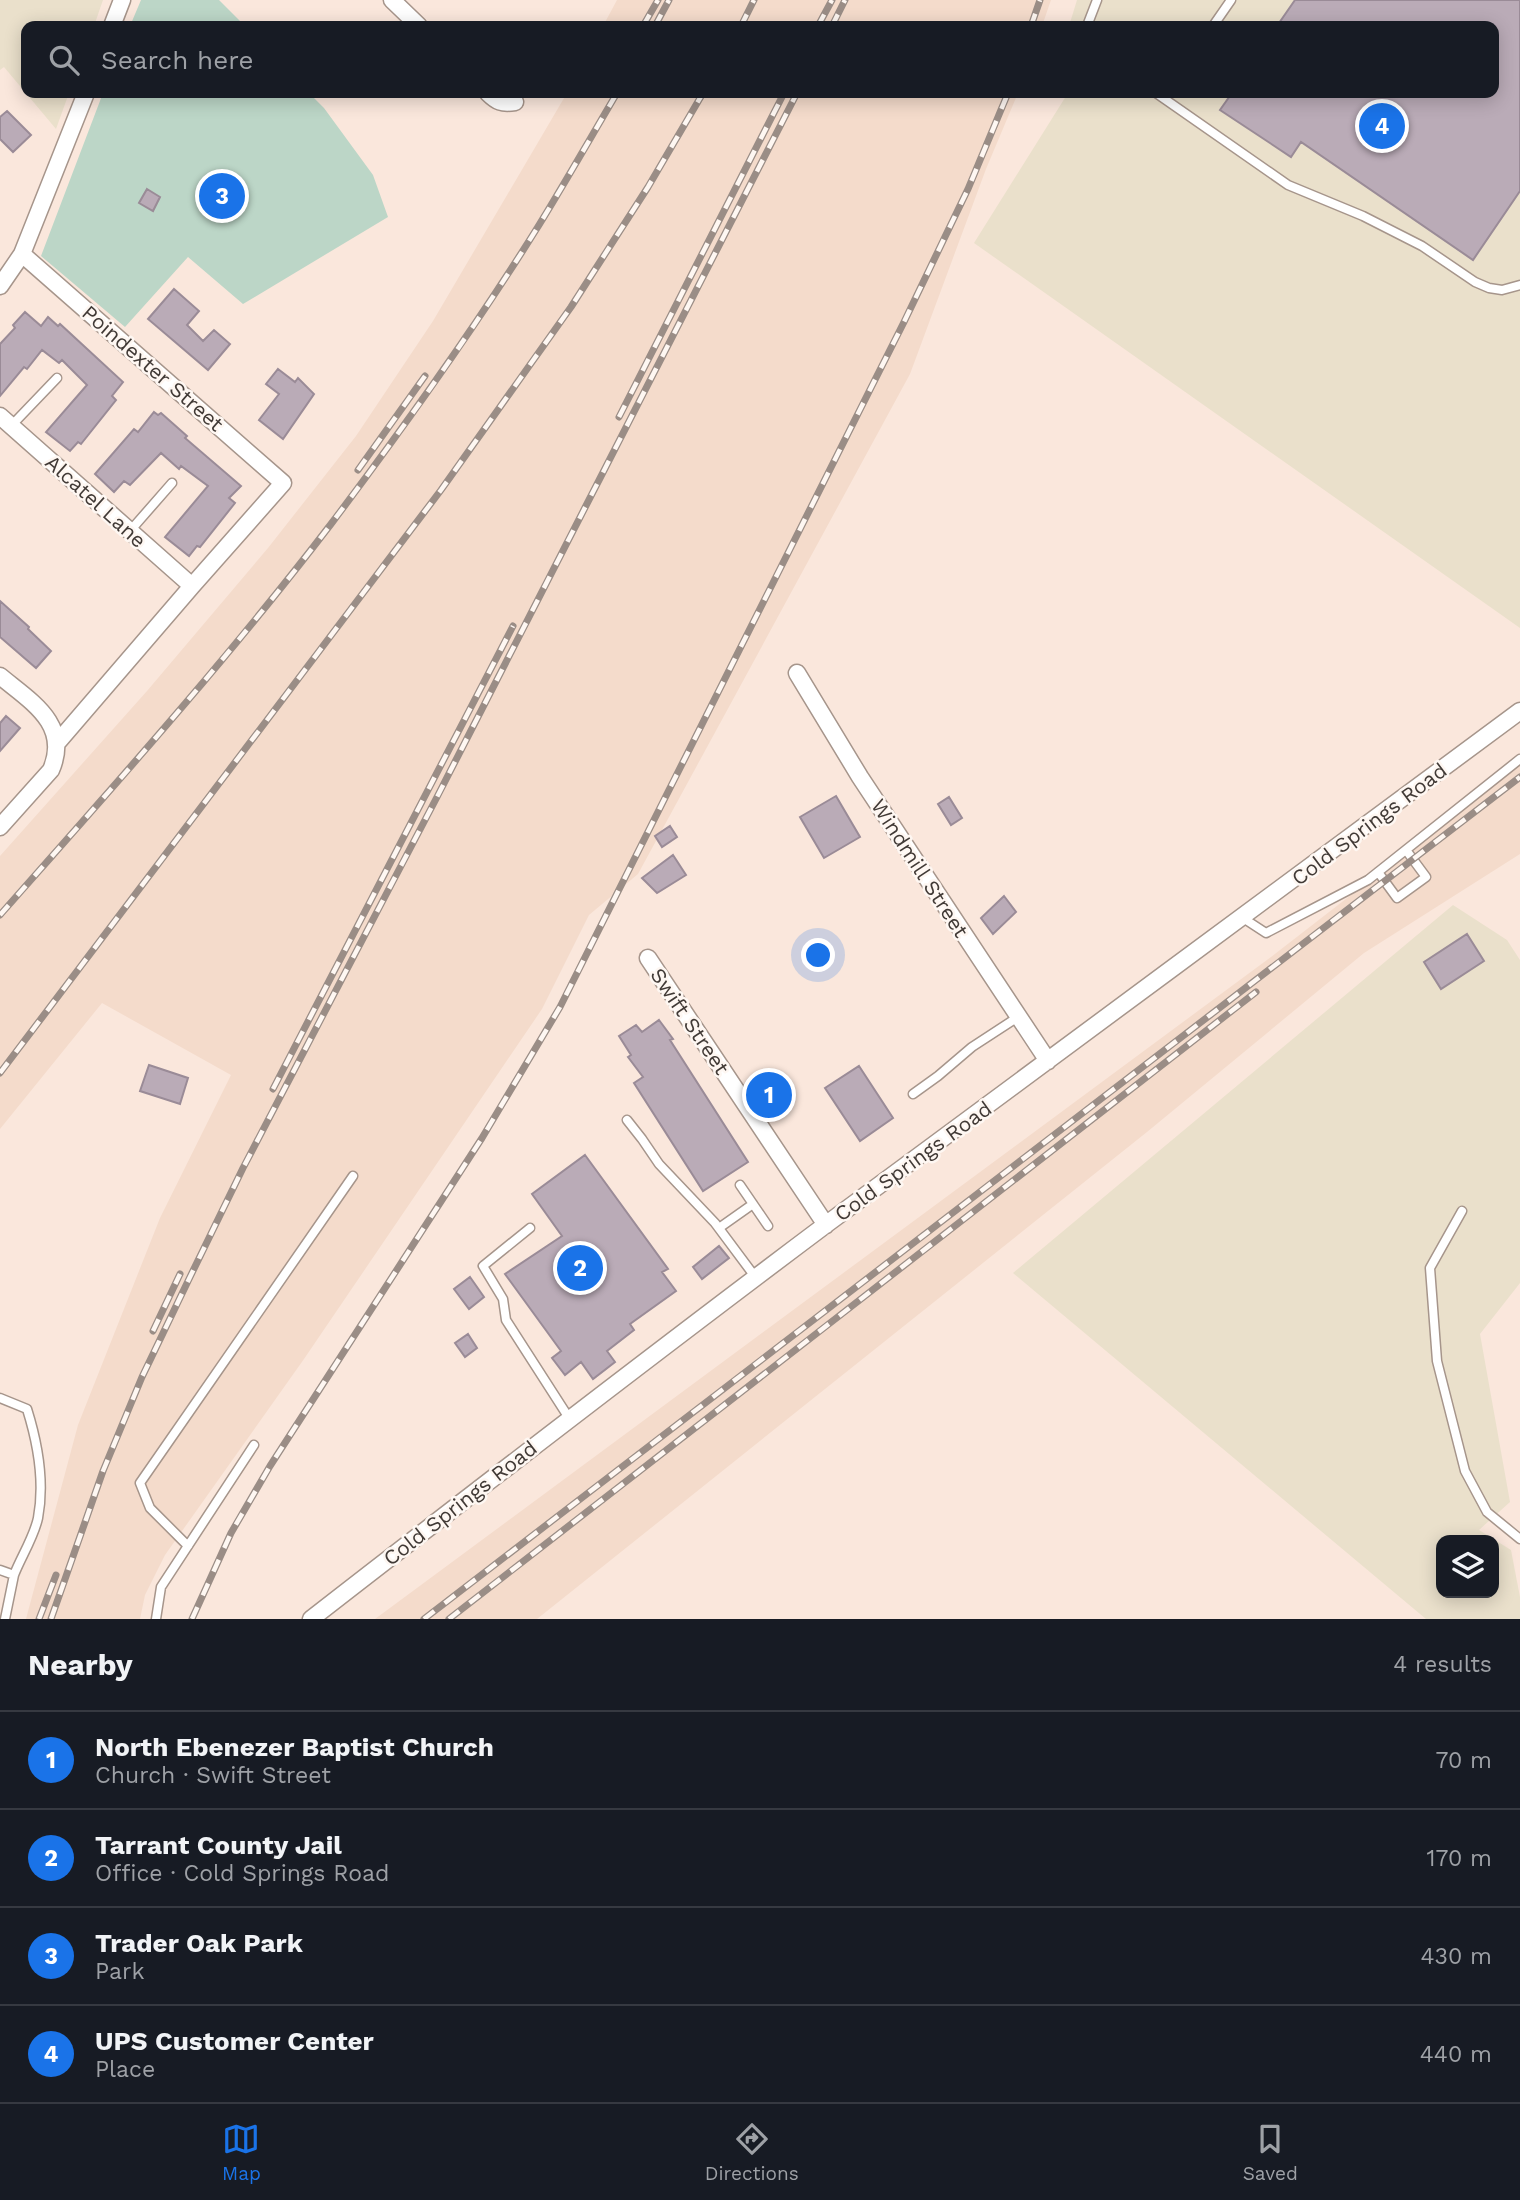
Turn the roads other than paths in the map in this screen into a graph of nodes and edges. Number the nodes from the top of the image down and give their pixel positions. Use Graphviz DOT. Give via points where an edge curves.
graph roads {
  1 [pos="122,0"];
  2 [pos="392,0"];
  3 [pos="1097,0"];
  4 [pos="1231,0"];
  5 [pos="114,21"];
  6 [pos="414,21"];
  7 [pos="1089,21"];
  8 [pos="1216,21"];
  9 [pos="84,98"];
  10 [pos="494,98"];
  11 [pos="1167,98"];
  12 [pos="514,102"];
  13 [pos="22,254"];
  14 [pos="1520,285"];
  15 [pos="0,286"];
  16 [pos="57,378"];
  17 [pos="6,421"];
  18 [pos="172,484"];
  19 [pos="130,531"];
  20 [pos="192,586"];
  21 [pos="797,673"];
  22 [pos="0,676"];
  23 [pos="1520,711"];
  24 [pos="57,743"];
  25 [pos="1520,759"];
  26 [pos="0,827"];
  27 [pos="1406,850"];
  28 [pos="1378,872"];
  29 [pos="1244,918"];
  30 [pos="648,958"];
  31 [pos="1018,1017"];
  32 [pos="1048,1061"];
  33 [pos="914,1094"];
  34 [pos="627,1120"];
  35 [pos="353,1175"];
  36 [pos="740,1185"];
  37 [pos="753,1204"];
  38 [pos="1462,1211"];
  39 [pos="825,1225"];
  40 [pos="768,1226"];
  41 [pos="530,1228"];
  42 [pos="719,1228"];
  43 [pos="756,1278"];
  44 [pos="0,1398"];
  45 [pos="569,1418"];
  46 [pos="254,1445"];
  47 [pos="1520,1539"];
  48 [pos="188,1546"];
  49 [pos="0,1570"];
  50 [pos="14,1575"];
  51 [pos="5,1619"];
  52 [pos="156,1619"];
  53 [pos="312,1619"];
  1 -- 5 [label="street"];
  2 -- 6 [label="street"];
  3 -- 7 [label="lane"];
  4 -- 8 [label="lane"];
  9 -- 13 [label="street"];
  10 -- 12 [label="street" via="503,104"];
  11 -- 14 [label="lane" via="1288,185 1422,246 1475,282 1502,290"];
  13 -- 15 [label="street"];
  13 -- 20 [label="street, Poindexter Street" via="283,483"];
  16 -- 17 [label="lane"];
  17 -- 19 [label="street, Alcatel Lane"];
  18 -- 19 [label="lane"];
  19 -- 20 [label="street, Alcatel Lane"];
  20 -- 24 [label="street"];
  21 -- 31 [label="street, Windmill Street"];
  22 -- 24 [label="street" via="42,711"];
  23 -- 29 [label="street, Cold Springs Road"];
  24 -- 26 [label="street" via="51,770"];
  25 -- 27 [label="lane"];
  27 -- 28 [label="lane"];
  27 -- 28 [label="lane" via="1426,877 1397,898"];
  28 -- 29 [label="lane" via="1266,933"];
  29 -- 32 [label="street, Cold Springs Road"];
  30 -- 39 [label="street, Swift Street"];
  31 -- 32 [label="street, Windmill Street"];
  31 -- 33 [label="lane"];
  32 -- 39 [label="street, Cold Springs Road"];
  34 -- 42 [label="lane" via="659,1164"];
  35 -- 48 [label="lane" via="140,1483 150,1508"];
  36 -- 37 [label="lane"];
  37 -- 40 [label="lane"];
  37 -- 42 [label="lane"];
  38 -- 47 [label="lane" via="1430,1268 1437,1361 1465,1471 1487,1512"];
  39 -- 43 [label="street, Cold Springs Road"];
  41 -- 45 [label="lane" via="484,1266 503,1299 506,1320"];
  42 -- 43 [label="lane"];
  43 -- 45 [label="street, Cold Springs Road"];
  44 -- 50 [label="lane" via="27,1409 41,1474 38,1520"];
  45 -- 53 [label="street, Cold Springs Road"];
  46 -- 48 [label="lane"];
  48 -- 52 [label="lane" via="161,1587"];
  49 -- 50 [label="lane"];
  50 -- 51 [label="lane"];
}
